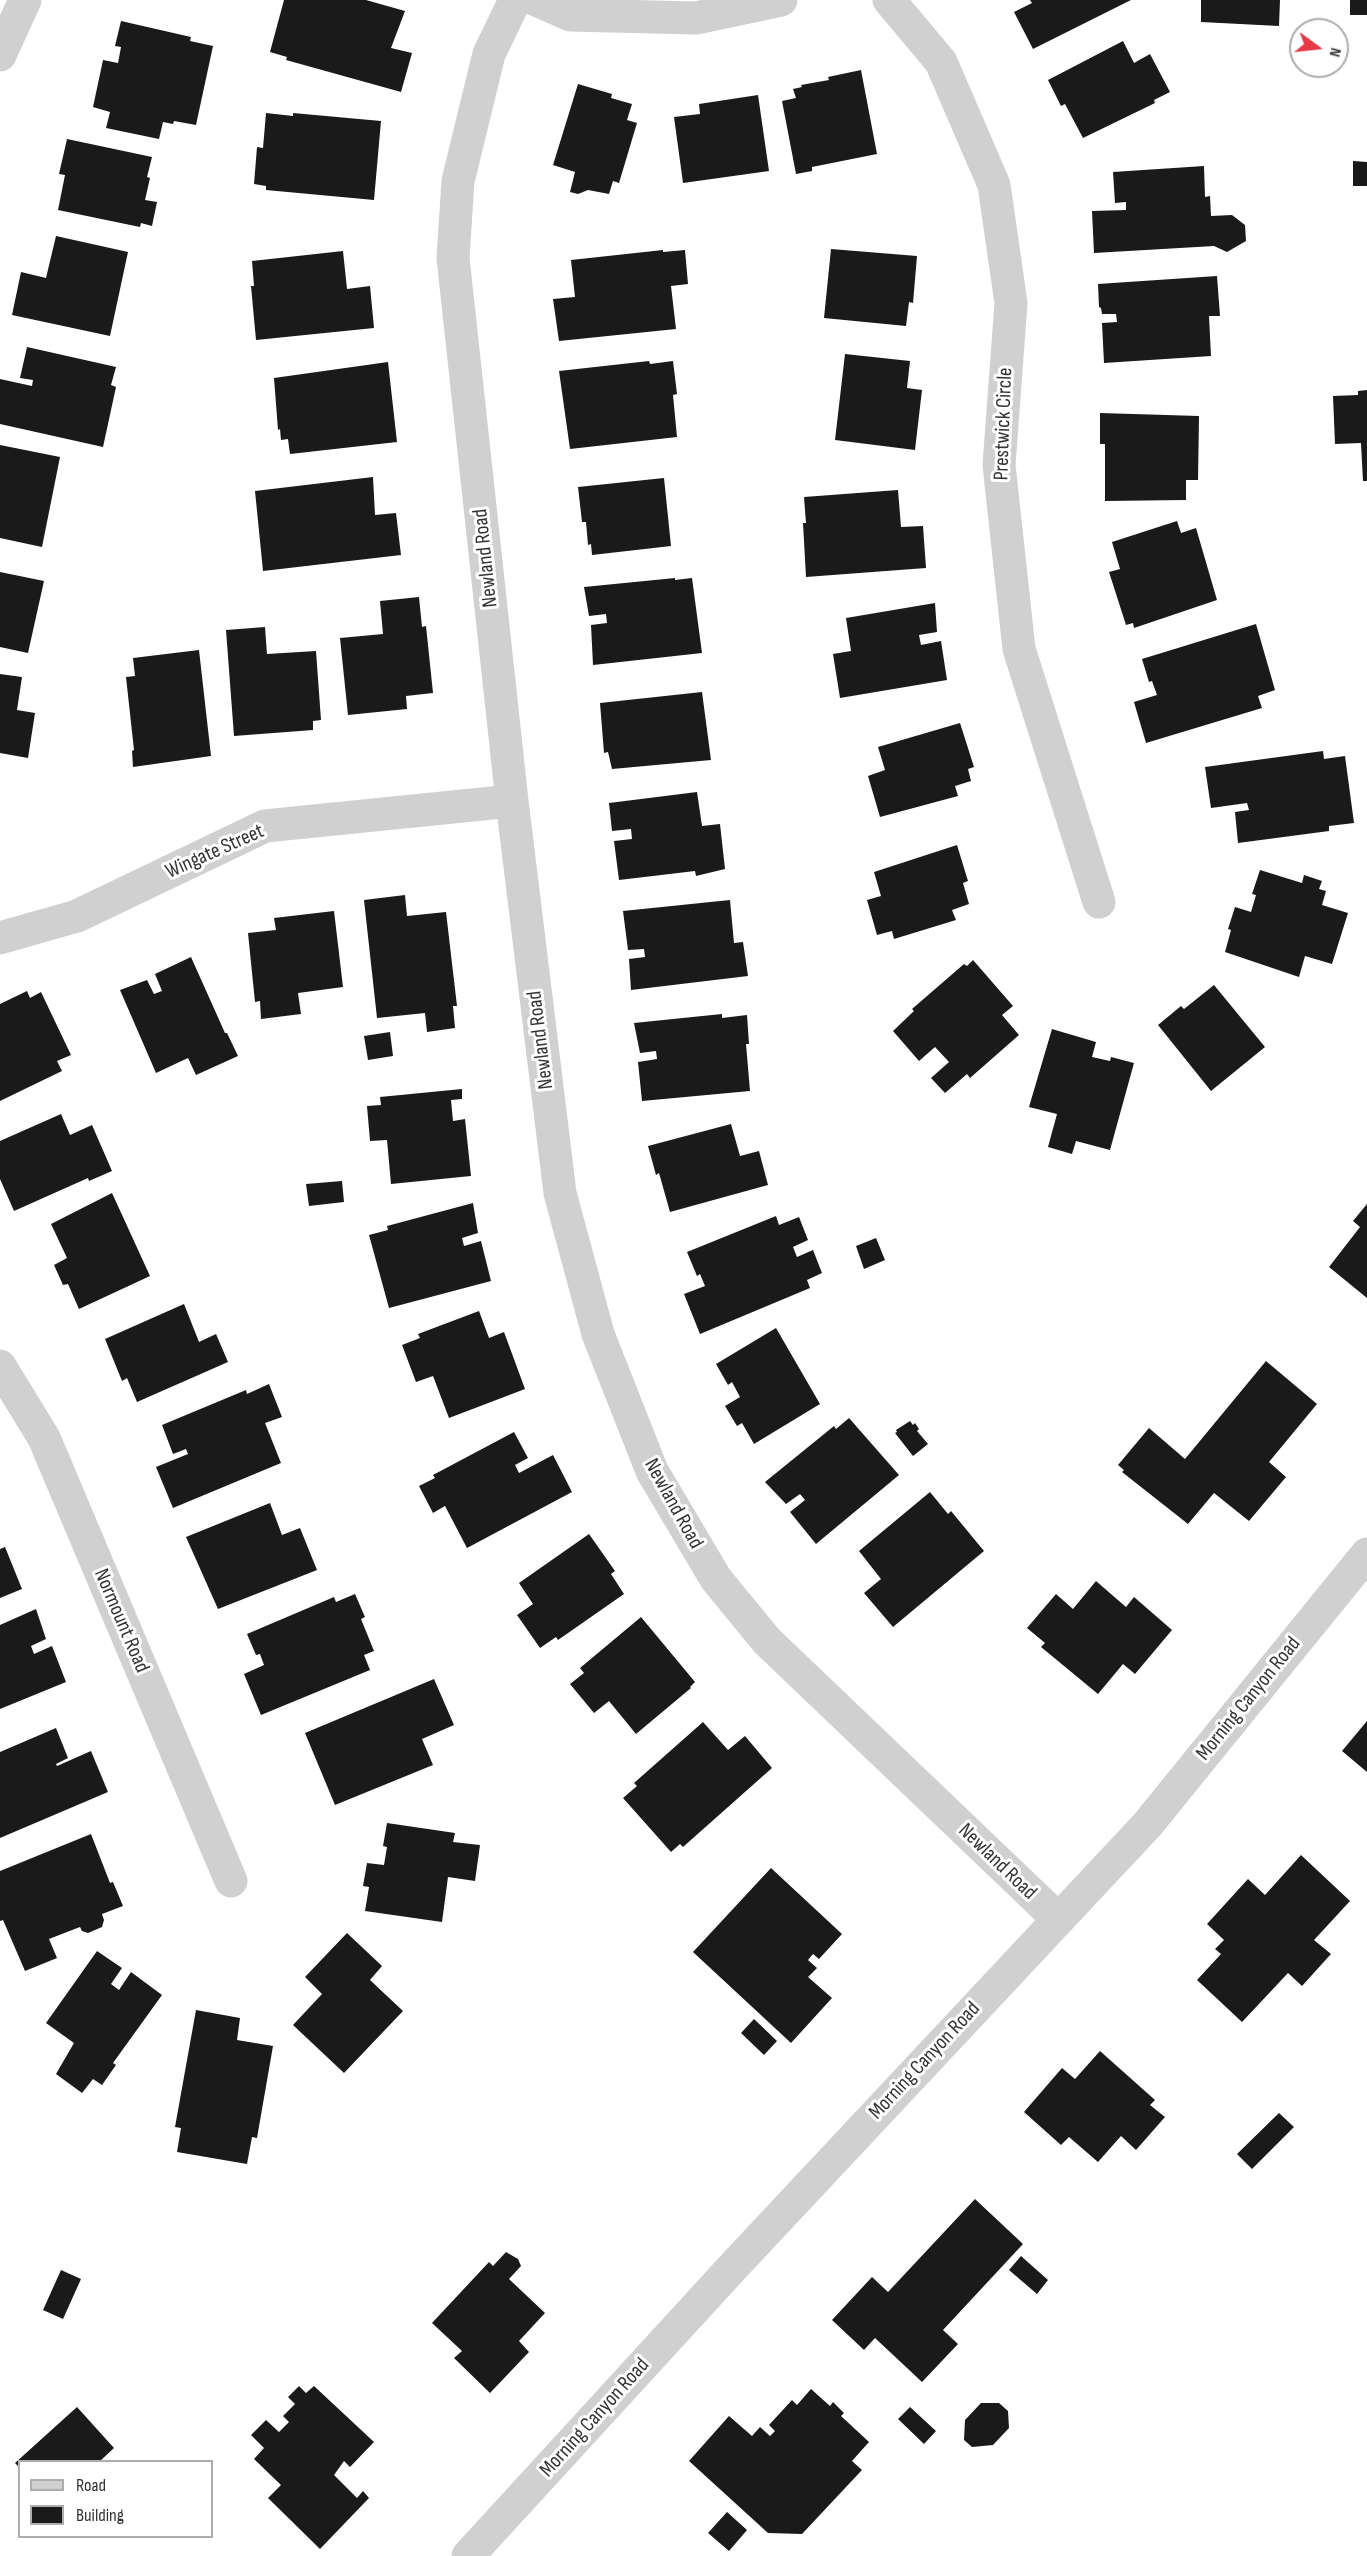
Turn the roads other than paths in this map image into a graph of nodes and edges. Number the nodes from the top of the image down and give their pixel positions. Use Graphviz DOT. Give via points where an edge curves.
graph roads {
  1 [pos="25,0"];
  2 [pos="515,0"];
  3 [pos="536,0"];
  4 [pos="782,0"];
  5 [pos="889,0"];
  6 [pos="0,55"];
  7 [pos="512,801"];
  8 [pos="1099,902"];
  9 [pos="0,938"];
  10 [pos="0,1366"];
  11 [pos="1367,1554"];
  12 [pos="231,1881"];
  13 [pos="1058,1919"];
  14 [pos="468,2556"];
  1 -- 6 [label="street"];
  2 -- 7 [label="street, Newland Road" via="489,54 458,181 453,258"];
  3 -- 4 [label="street" via="570,15 696,18"];
  5 -- 8 [label="street, Prestwick Circle" via="941,62 994,185 1011,303 999,465 1019,649"];
  7 -- 9 [label="street, Wingate Street" via="265,826 77,916"];
  7 -- 13 [label="street, Newland Road" via="560,1193 598,1334 652,1470 716,1579 767,1641"];
  10 -- 12 [label="street, Normount Road" via="44,1438"];
  11 -- 13 [label="street, Morning Canyon Road" via="1147,1825"];
  13 -- 14 [label="street, Morning Canyon Road"];
}
